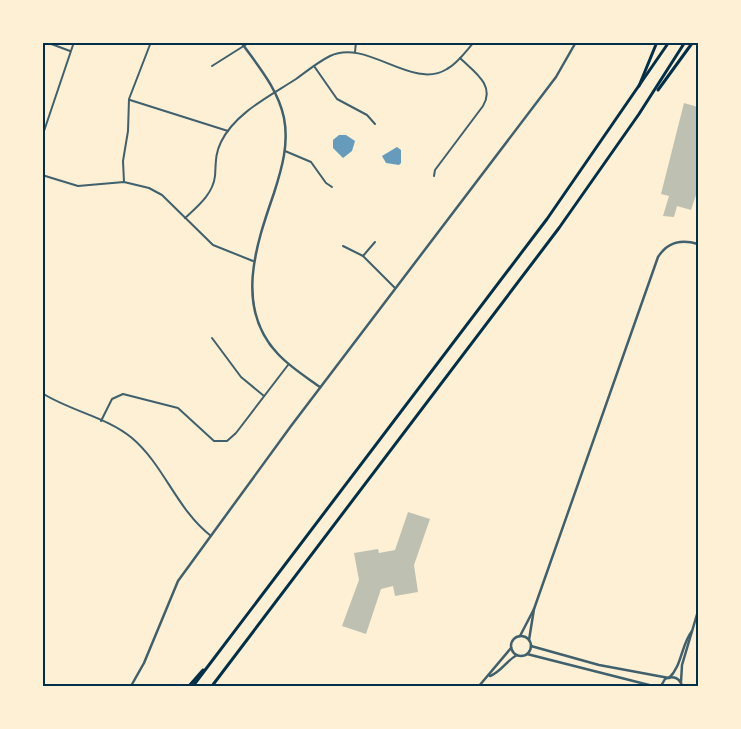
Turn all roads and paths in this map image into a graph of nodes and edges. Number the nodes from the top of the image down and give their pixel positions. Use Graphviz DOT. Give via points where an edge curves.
graph roads {
  1 [pos="46,42"];
  2 [pos="74,42"];
  3 [pos="151,42"];
  4 [pos="241,42"];
  5 [pos="250,42"];
  6 [pos="356,42"];
  7 [pos="474,42"];
  8 [pos="576,42"];
  9 [pos="657,42"];
  10 [pos="669,42"];
  11 [pos="685,42"];
  12 [pos="693,42"];
  13 [pos="244,47"];
  14 [pos="71,52"];
  15 [pos="356,52"];
  16 [pos="460,58"];
  17 [pos="212,66"];
  18 [pos="314,66"];
  19 [pos="638,89"];
  20 [pos="275,92"];
  21 [pos="129,99"];
  22 [pos="639,114"];
  23 [pos="375,124"];
  24 [pos="228,130"];
  25 [pos="42,137"];
  26 [pos="285,151"];
  27 [pos="42,175"];
  28 [pos="434,176"];
  29 [pos="124,182"];
  30 [pos="332,187"];
  31 [pos="185,218"];
  32 [pos="375,242"];
  33 [pos="698,244"];
  34 [pos="343,246"];
  35 [pos="363,256"];
  36 [pos="253,260"];
  37 [pos="395,288"];
  38 [pos="212,338"];
  39 [pos="289,364"];
  40 [pos="320,387"];
  41 [pos="42,393"];
  42 [pos="264,396"];
  43 [pos="101,422"];
  44 [pos="211,536"];
  45 [pos="534,609"];
  46 [pos="698,611"];
  47 [pos="692,631"];
  48 [pos="520,636"];
  49 [pos="529,640"];
  50 [pos="531,646"];
  51 [pos="511,648"];
  52 [pos="527,654"];
  53 [pos="217,655"];
  54 [pos="517,655"];
  55 [pos="490,676"];
  56 [pos="669,678"];
  57 [pos="682,685"];
  58 [pos="132,686"];
  59 [pos="189,686"];
  60 [pos="193,686"];
  61 [pos="212,686"];
  62 [pos="479,686"];
  63 [pos="653,686"];
  64 [pos="661,686"];
  1 -- 14 [label="street"];
  2 -- 14 [label="street"];
  3 -- 21 [label="street"];
  4 -- 13 [label="street"];
  5 -- 13 [label="street"];
  6 -- 15 [label="street"];
  7 -- 16 [label="street"];
  8 -- 37 [label="street" via="556,77"];
  9 -- 19 [label="highway"];
  10 -- 19 [label="highway"];
  11 -- 22 [label="highway"];
  12 -- 22 [label="highway"];
  13 -- 17 [label="street"];
  13 -- 20 [label="street"];
  14 -- 25 [label="street"];
  15 -- 16 [label="street" via="424,75 447,69"];
  15 -- 18 [label="street" via="332,55"];
  16 -- 28 [label="street" via="483,80 488,95"];
  18 -- 20 [label="street"];
  18 -- 23 [label="street" via="337,99 367,115"];
  19 -- 53 [label="highway" via="547,220"];
  20 -- 24 [label="street"];
  20 -- 26 [label="street" via="284,119"];
  21 -- 24 [label="street"];
  21 -- 29 [label="street"];
  22 -- 61 [label="highway" via="559,228"];
  24 -- 31 [label="street" via="218,150 211,189 201,204"];
  26 -- 30 [label="street" via="311,162"];
  26 -- 36 [label="street"];
  27 -- 29 [label="street" via="78,186"];
  29 -- 31 [label="street" via="158,193"];
  31 -- 36 [label="street" via="213,245"];
  32 -- 35 [label="street"];
  33 -- 45 [label="street" via="680,241 668,246 657,261"];
  34 -- 35 [label="street"];
  35 -- 37 [label="street"];
  36 -- 39 [label="street" via="252,299 258,324 270,346"];
  37 -- 40 [label="street"];
  38 -- 42 [label="street" via="241,377"];
  39 -- 40 [label="street"];
  39 -- 42 [label="street"];
  40 -- 44 [label="street"];
  41 -- 43 [label="street"];
  42 -- 43 [label="street" via="236,433 224,442 214,441 178,408 123,394 112,399"];
  43 -- 44 [label="street" via="124,432 138,444 196,524"];
  44 -- 58 [label="street" via="174,588"];
  45 -- 48 [label="street"];
  45 -- 49 [label="street"];
  46 -- 47 [label="street"];
  47 -- 56 [label="street"];
  47 -- 57 [label="street" via="680,673"];
  48 -- 49 [label="street"];
  48 -- 51 [label="street" via="514,638"];
  49 -- 50 [label="street"];
  50 -- 52 [label="street"];
  50 -- 56 [label="street" via="599,665"];
  51 -- 54 [label="street"];
  51 -- 55 [label="street"];
  52 -- 54 [label="street"];
  52 -- 63 [label="street"];
  53 -- 59 [label="highway"];
  53 -- 60 [label="highway"];
  54 -- 55 [label="street"];
  55 -- 62 [label="street"];
  56 -- 57 [label="street" via="676,678"];
  56 -- 64 [label="street"];
}
